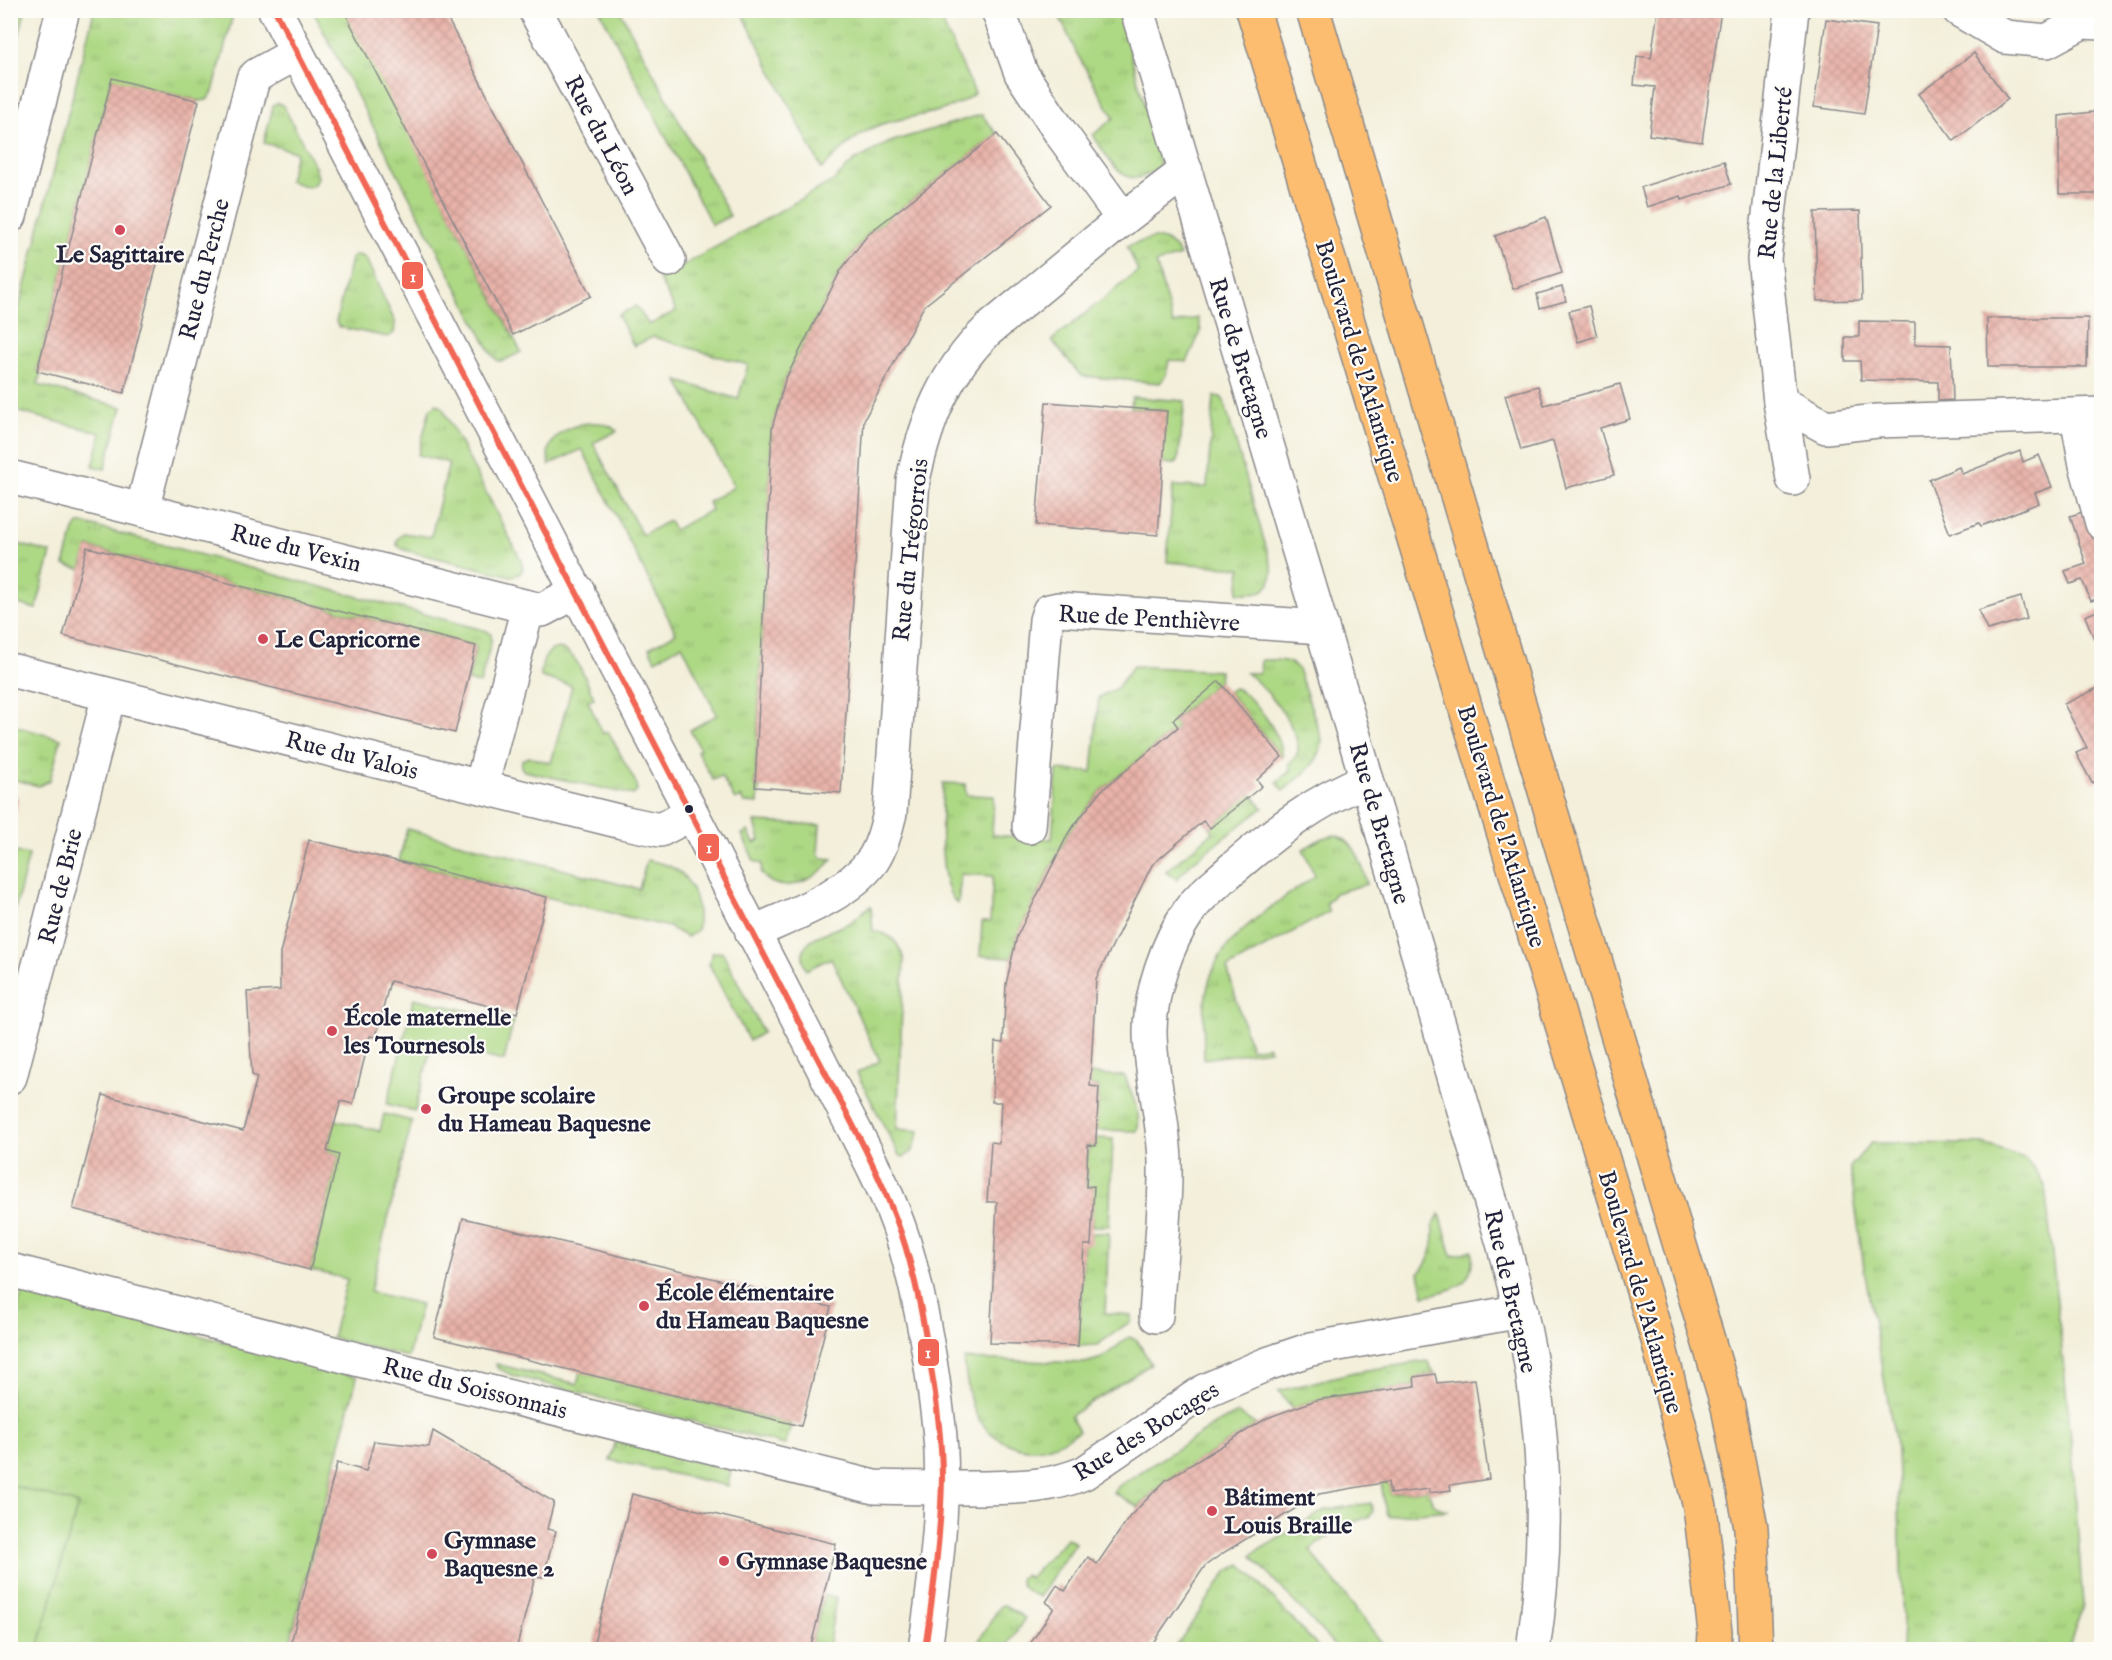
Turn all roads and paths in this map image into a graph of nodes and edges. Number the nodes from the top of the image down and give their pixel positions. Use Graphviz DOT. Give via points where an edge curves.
graph roads {
  1 [pos="63,10"];
  2 [pos="275,10"];
  3 [pos="535,10"];
  4 [pos="998,10"];
  5 [pos="1137,10"];
  6 [pos="1253,10"];
  7 [pos="1313,10"];
  8 [pos="1792,10"];
  9 [pos="1959,10"];
  10 [pos="2102,23"];
  11 [pos="297,53"];
  12 [pos="1185,171"];
  13 [pos="10,216"];
  14 [pos="1123,219"];
  15 [pos="669,260"];
  16 [pos="1780,402"];
  17 [pos="2089,415"];
  18 [pos="10,477"];
  19 [pos="1793,478"];
  20 [pos="142,510"];
  21 [pos="2102,523"];
  22 [pos="578,591"];
  23 [pos="528,607"];
  24 [pos="1322,627"];
  25 [pos="10,670"];
  26 [pos="109,695"];
  27 [pos="1366,780"];
  28 [pos="481,787"];
  29 [pos="691,813"];
  30 [pos="1029,827"];
  31 [pos="752,933"];
  32 [pos="10,1077"];
  33 [pos="10,1270"];
  34 [pos="1521,1311"];
  35 [pos="1156,1316"];
  36 [pos="941,1488"];
  37 [pos="925,1650"];
  38 [pos="1533,1650"];
  39 [pos="1714,1650"];
  40 [pos="1756,1650"];
  1 -- 13 [label="street"];
  2 -- 11 [label="street"];
  3 -- 15 [label="street, Rue du Léon"];
  4 -- 14 [label="street" via="1021,73"];
  5 -- 12 [label="street, Rue de Bretagne"];
  6 -- 39 [label="main road, Boulevard de l'Atlantique" via="1658,1340 1700,1507"];
  7 -- 40 [label="main road, Boulevard de l'Atlantique" via="1728,1407 1751,1528"];
  8 -- 16 [label="street, Rue de la Liberté" via="1764,259"];
  9 -- 10 [label="street" via="2005,36 2047,41 2082,22"];
  11 -- 20 [label="street, Rue du Perche" via="253,79"];
  11 -- 22 [label="street"];
  12 -- 14 [label="street, Rue du Trégorrois"];
  12 -- 24 [label="street, Rue de Bretagne"];
  14 -- 31 [label="street, Rue du Trégorrois" via="988,330 971,347 942,391 920,447 913,480 890,813 880,847 873,860 839,891"];
  16 -- 17 [label="street" via="1826,427 1876,421"];
  16 -- 19 [label="street, Rue de la Liberté"];
  17 -- 21 [label="street" via="2086,465"];
  18 -- 20 [label="street, Rue du Vexin"];
  20 -- 23 [label="street, Rue du Vexin"];
  22 -- 23 [label="street, Rue du Vexin" via="542,610"];
  22 -- 29 [label="street"];
  23 -- 28 [label="street"];
  24 -- 27 [label="street, Rue de Bretagne"];
  24 -- 30 [label="street, Rue de Penthièvre" via="1048,611"];
  25 -- 26 [label="street, Rue du Valois"];
  26 -- 28 [label="street, Rue du Valois"];
  26 -- 32 [label="street, Rue de Brie"];
  27 -- 34 [label="street, Rue de Bretagne"];
  27 -- 35 [label="street" via="1312,806 1207,891 1190,911 1165,961 1154,995 1150,1029 1165,1159"];
  28 -- 29 [label="street, Rue du Valois" via="660,830"];
  29 -- 31 [label="street"];
  31 -- 36 [label="street" via="876,1173 902,1234 930,1359 939,1424"];
  33 -- 36 [label="street, Rue du Soissonnais" via="102,1281 360,1360 863,1485"];
  34 -- 36 [label="street, Rue des Bocages" via="1311,1349 1267,1364 1204,1391 1084,1473 1065,1481 1044,1486"];
  34 -- 38 [label="street, Rue de Bretagne" via="1540,1444 1543,1516"];
  36 -- 37 [label="street"];
}
